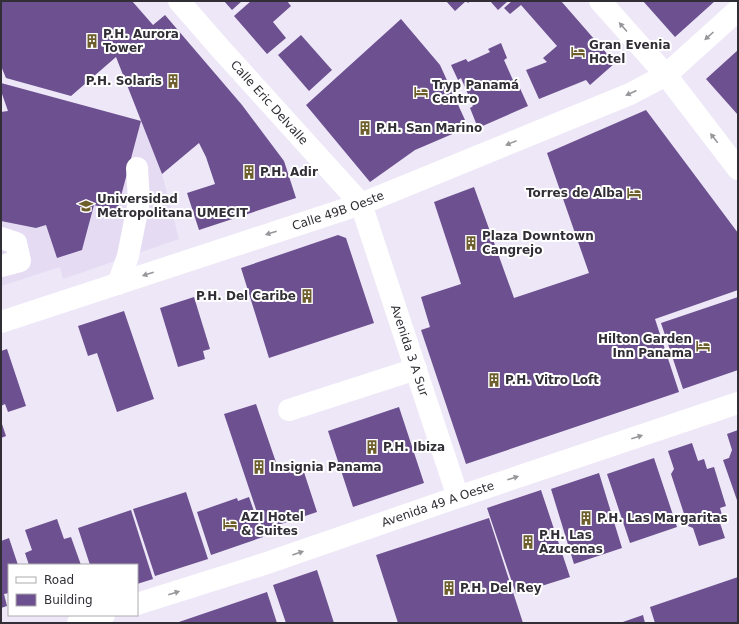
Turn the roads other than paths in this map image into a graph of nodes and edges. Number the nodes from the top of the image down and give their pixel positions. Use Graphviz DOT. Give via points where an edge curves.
graph roads {
  1 [pos="179,1"];
  2 [pos="600,1"];
  3 [pos="738,10"];
  4 [pos="666,75"];
  5 [pos="137,168"];
  6 [pos="738,169"];
  7 [pos="361,204"];
  8 [pos="1,238"];
  9 [pos="1,266"];
  10 [pos="118,284"];
  11 [pos="1,322"];
  12 [pos="416,369"];
  13 [pos="738,403"];
  14 [pos="289,410"];
  15 [pos="458,497"];
  16 [pos="138,604"];
  17 [pos="101,616"];
  18 [pos="78,623"];
  1 -- 7 [label="street, Calle Eric Delvalle"];
  4 -- 2 [label="street, one-way"];
  3 -- 4 [label="street, Calle 49B Oeste, one-way"];
  6 -- 4 [label="street, one-way"];
  4 -- 7 [label="street, Calle 49B Oeste, one-way" via="630,94"];
  5 -- 10 [label="street" via="138,200 128,256"];
  7 -- 10 [label="street, Calle 49B Oeste, one-way"];
  7 -- 12 [label="street, Avenida 3 A Sur"];
  8 -- 9 [label="street" via="16,243 20,261"];
  10 -- 11 [label="street, Calle 49B Oeste"];
  12 -- 14 [label="street"];
  12 -- 15 [label="street, Avenida 3 A Sur"];
  15 -- 13 [label="street, Avenida 49 A Oeste, one-way"];
  16 -- 15 [label="street, Avenida 49 A Oeste, one-way" via="264,564"];
  17 -- 18 [label="street"];
}
